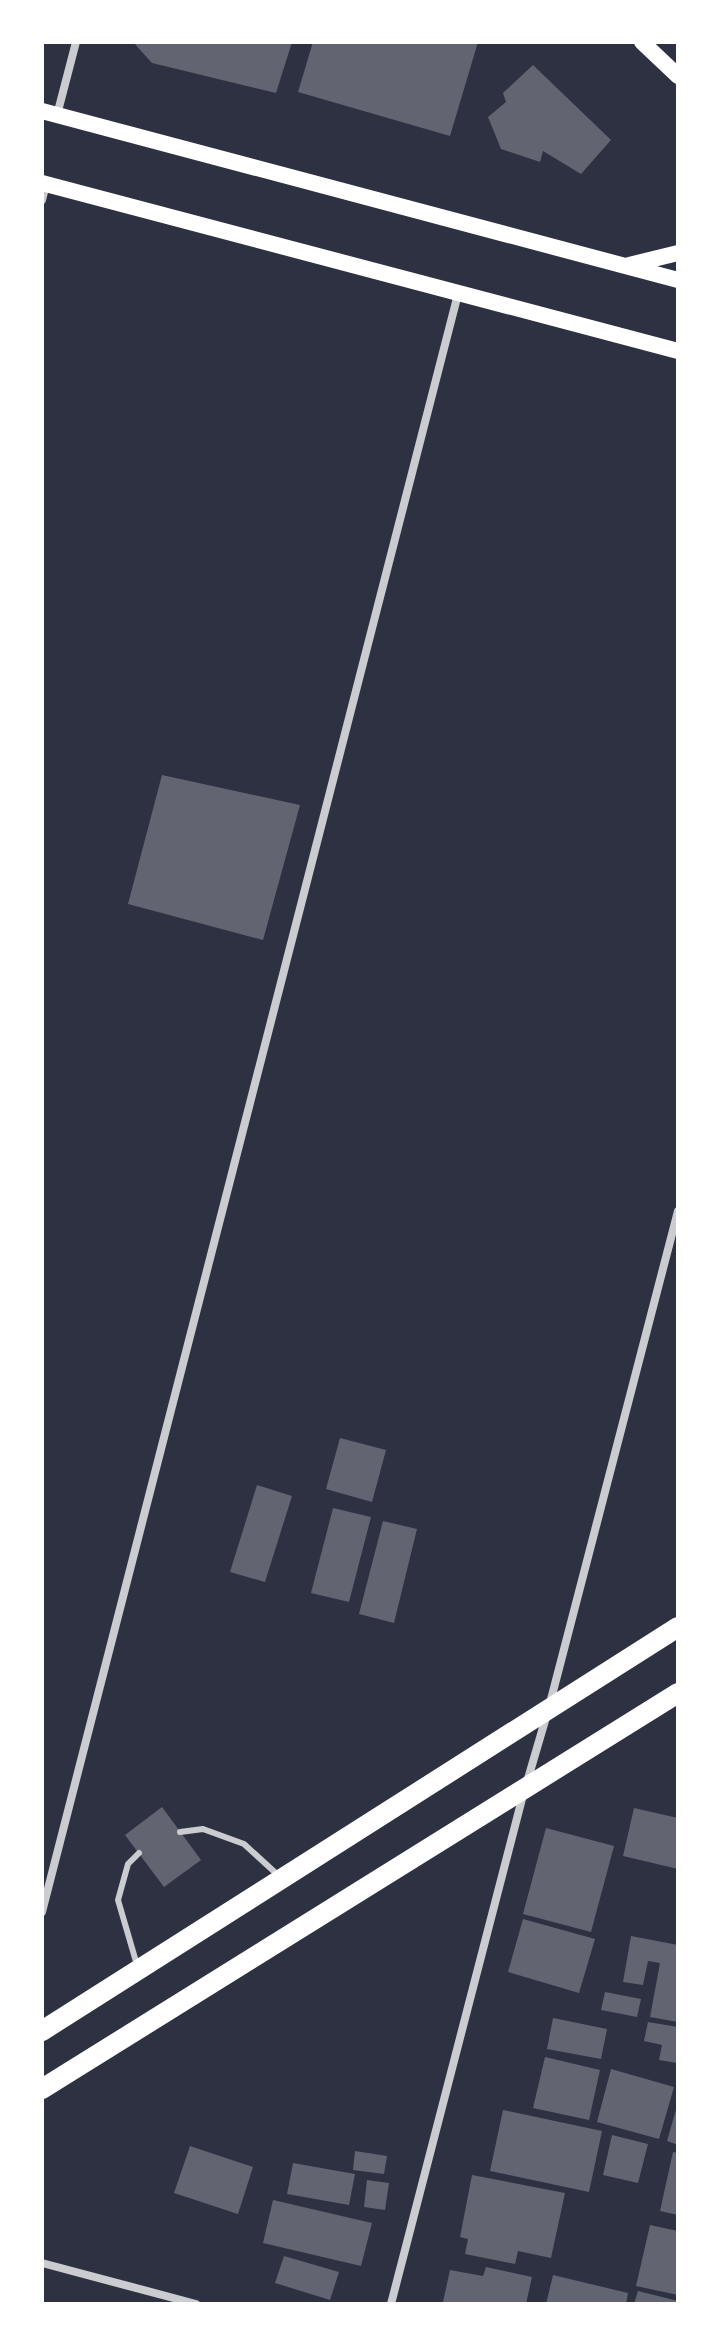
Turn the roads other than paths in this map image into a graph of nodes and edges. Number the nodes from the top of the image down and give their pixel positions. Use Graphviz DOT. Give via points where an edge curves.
graph roads {
  1 [pos="76,42"];
  2 [pos="642,42"];
  3 [pos="678,76"];
  4 [pos="50,113"];
  5 [pos="43,189"];
  6 [pos="678,253"];
  7 [pos="625,266"];
  8 [pos="678,280"];
  9 [pos="458,293"];
  10 [pos="678,351"];
  11 [pos="678,1211"];
  12 [pos="678,1627"];
  13 [pos="678,1693"];
  14 [pos="549,1707"];
  15 [pos="525,1788"];
  16 [pos="180,1832"];
  17 [pos="139,1853"];
  18 [pos="281,1878"];
  19 [pos="42,1912"];
  20 [pos="138,1970"];
  21 [pos="42,2031"];
  22 [pos="42,2089"];
  23 [pos="42,2263"];
  24 [pos="196,2304"];
  25 [pos="391,2304"];
  1 -- 4 [label="street"];
  2 -- 3 [label="main road"];
  4 -- 7 [label="main road"];
  5 -- 9 [label="main road"];
  6 -- 7 [label="main road"];
  7 -- 8 [label="main road"];
  9 -- 10 [label="main road"];
  9 -- 19 [label="street"];
  11 -- 14 [label="street"];
  12 -- 14 [label="main road"];
  13 -- 15 [label="main road"];
  14 -- 15 [label="street"];
  14 -- 18 [label="main road"];
  15 -- 22 [label="main road"];
  15 -- 25 [label="street"];
  16 -- 18 [label="lane" via="203,1829 244,1844"];
  17 -- 20 [label="lane" via="128,1864 118,1900"];
  18 -- 20 [label="main road"];
  20 -- 21 [label="main road"];
  23 -- 24 [label="street"];
}
